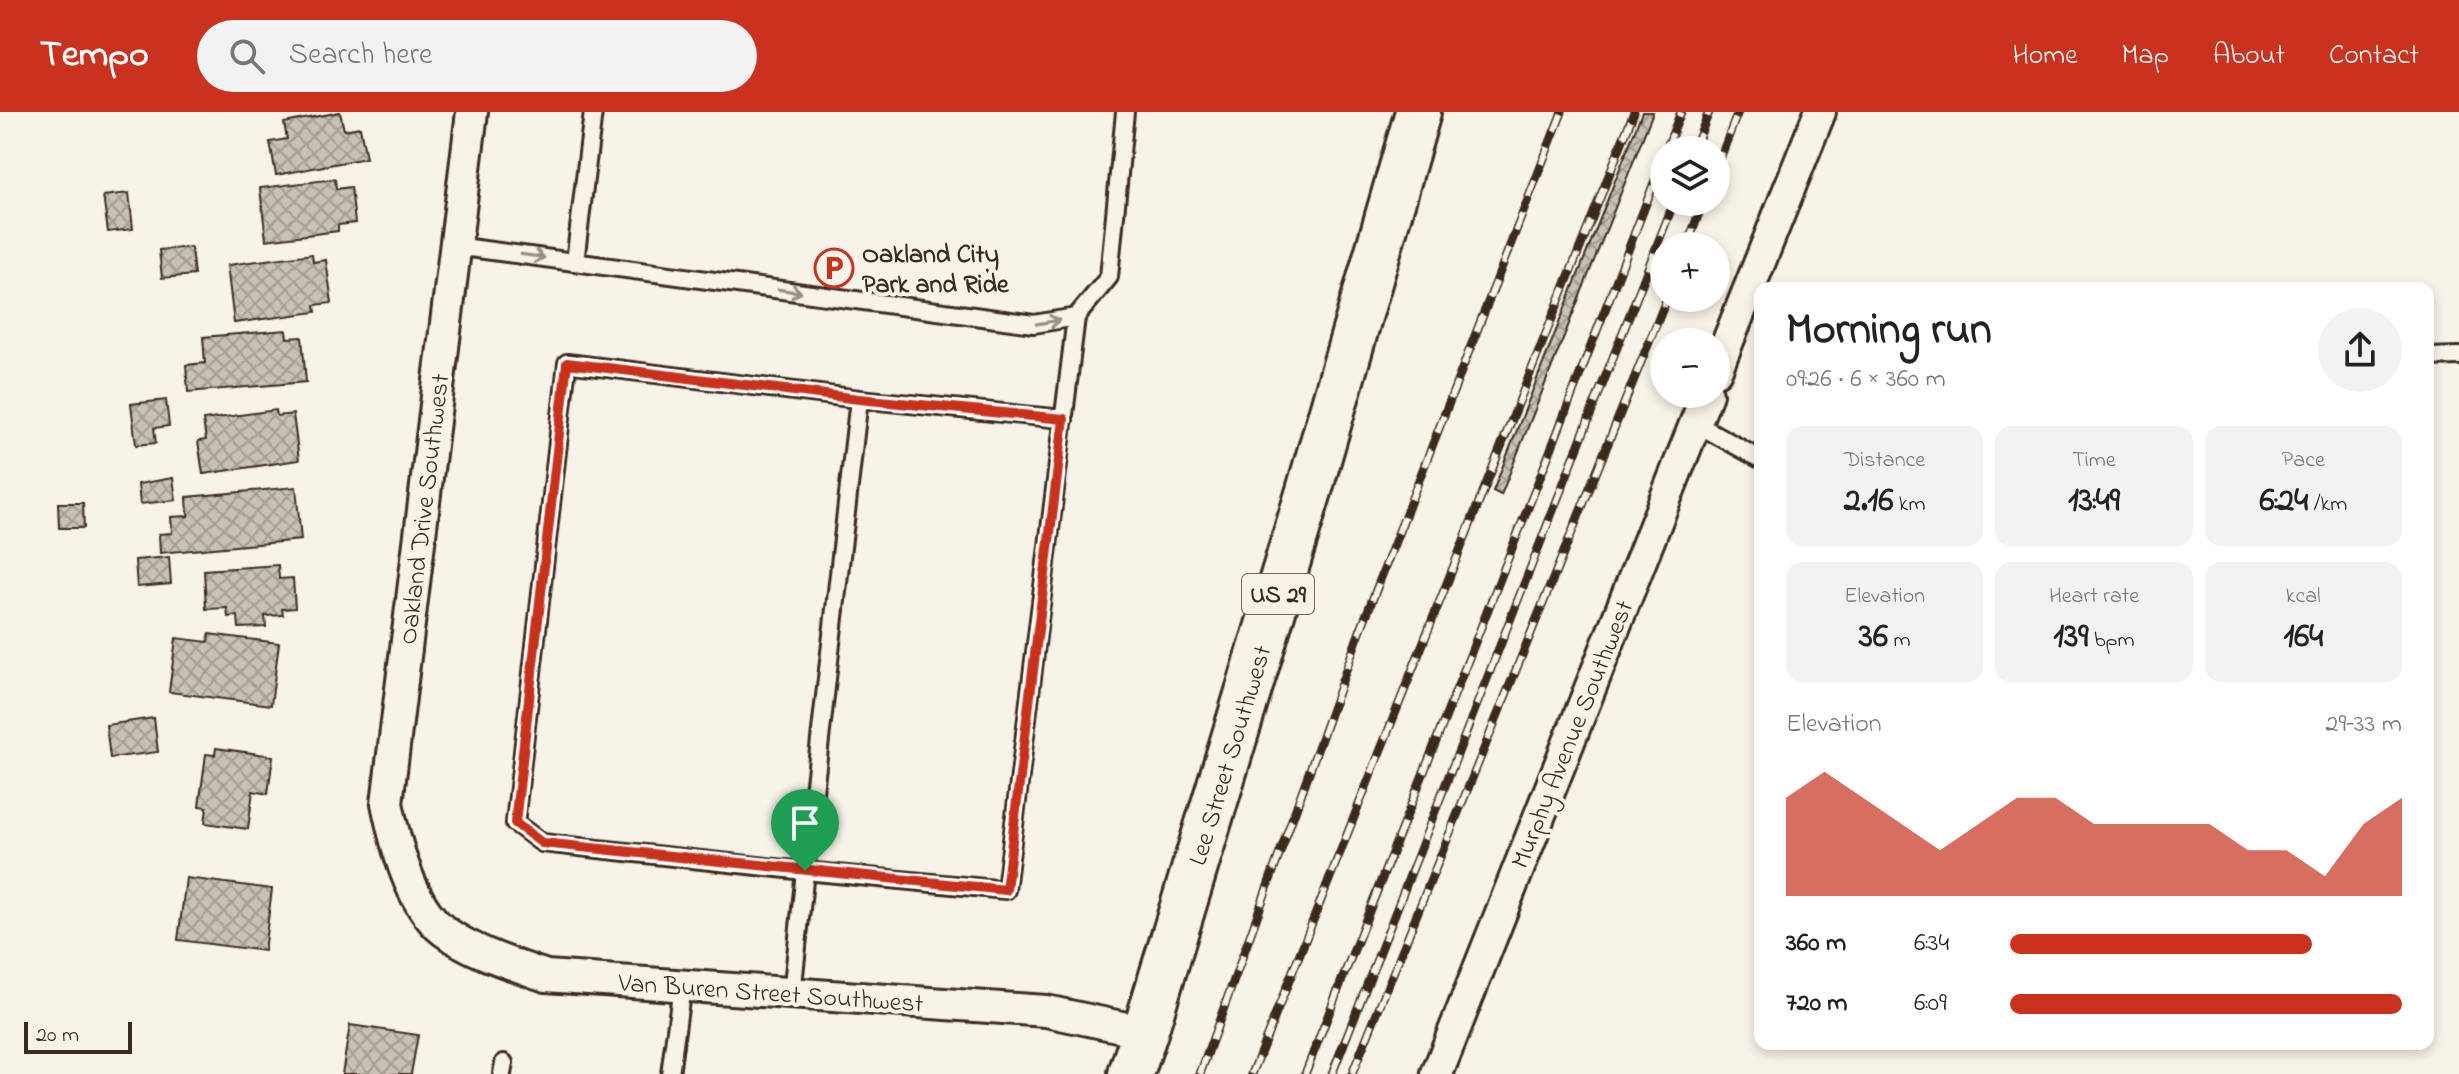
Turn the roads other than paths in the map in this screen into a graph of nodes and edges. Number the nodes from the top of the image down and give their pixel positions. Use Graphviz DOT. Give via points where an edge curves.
graph roads {
  1 [pos="472,112"];
  2 [pos="593,112"];
  3 [pos="1125,112"];
  4 [pos="1418,112"];
  5 [pos="1820,112"];
  6 [pos="455,246"];
  7 [pos="575,262"];
  8 [pos="1076,317"];
  9 [pos="1730,336"];
  10 [pos="2459,356"];
  11 [pos="2434,357"];
  12 [pos="859,399"];
  13 [pos="1701,408"];
  14 [pos="1064,419"];
  15 [pos="1695,423"];
  16 [pos="1754,456"];
  17 [pos="805,871"];
  18 [pos="419,900"];
  19 [pos="682,986"];
  20 [pos="792,994"];
  21 [pos="1145,1032"];
  22 [pos="670,1074"];
  23 [pos="1131,1074"];
  24 [pos="1437,1074"];
  1 -- 6 [label="street, Oakland Drive Southwest"];
  2 -- 7 [label="lane"];
  3 -- 8 [label="lane" via="1109,277"];
  4 -- 21 [label="main road, Lee Street Southwest / US 29"];
  5 -- 9 [label="street"];
  6 -- 7 [label="lane, one-way"];
  6 -- 18 [label="street, Oakland Drive Southwest" via="387,803 396,849"];
  7 -- 8 [label="lane, one-way" via="1034,324"];
  8 -- 14 [label="lane"];
  10 -- 11 [label="lane"];
  12 -- 14 [label="lane"];
  12 -- 17 [label="lane"];
  12 -- 17 [label="lane" via="567,363 515,823 542,843"];
  13 -- 15 [label="street, Murphy Avenue Southwest"];
  14 -- 17 [label="lane" via="1006,890"];
  15 -- 16 [label="lane"];
  15 -- 24 [label="street, Murphy Avenue Southwest"];
  17 -- 20 [label="lane"];
  18 -- 19 [label="street, Van Buren Street Southwest" via="442,930 484,954 546,976"];
  19 -- 20 [label="street, Van Buren Street Southwest"];
  19 -- 22 [label="lane"];
  20 -- 21 [label="street, Van Buren Street Southwest" via="1046,1011"];
  21 -- 23 [label="main road, Lee Street Southwest / US 29"];
}
